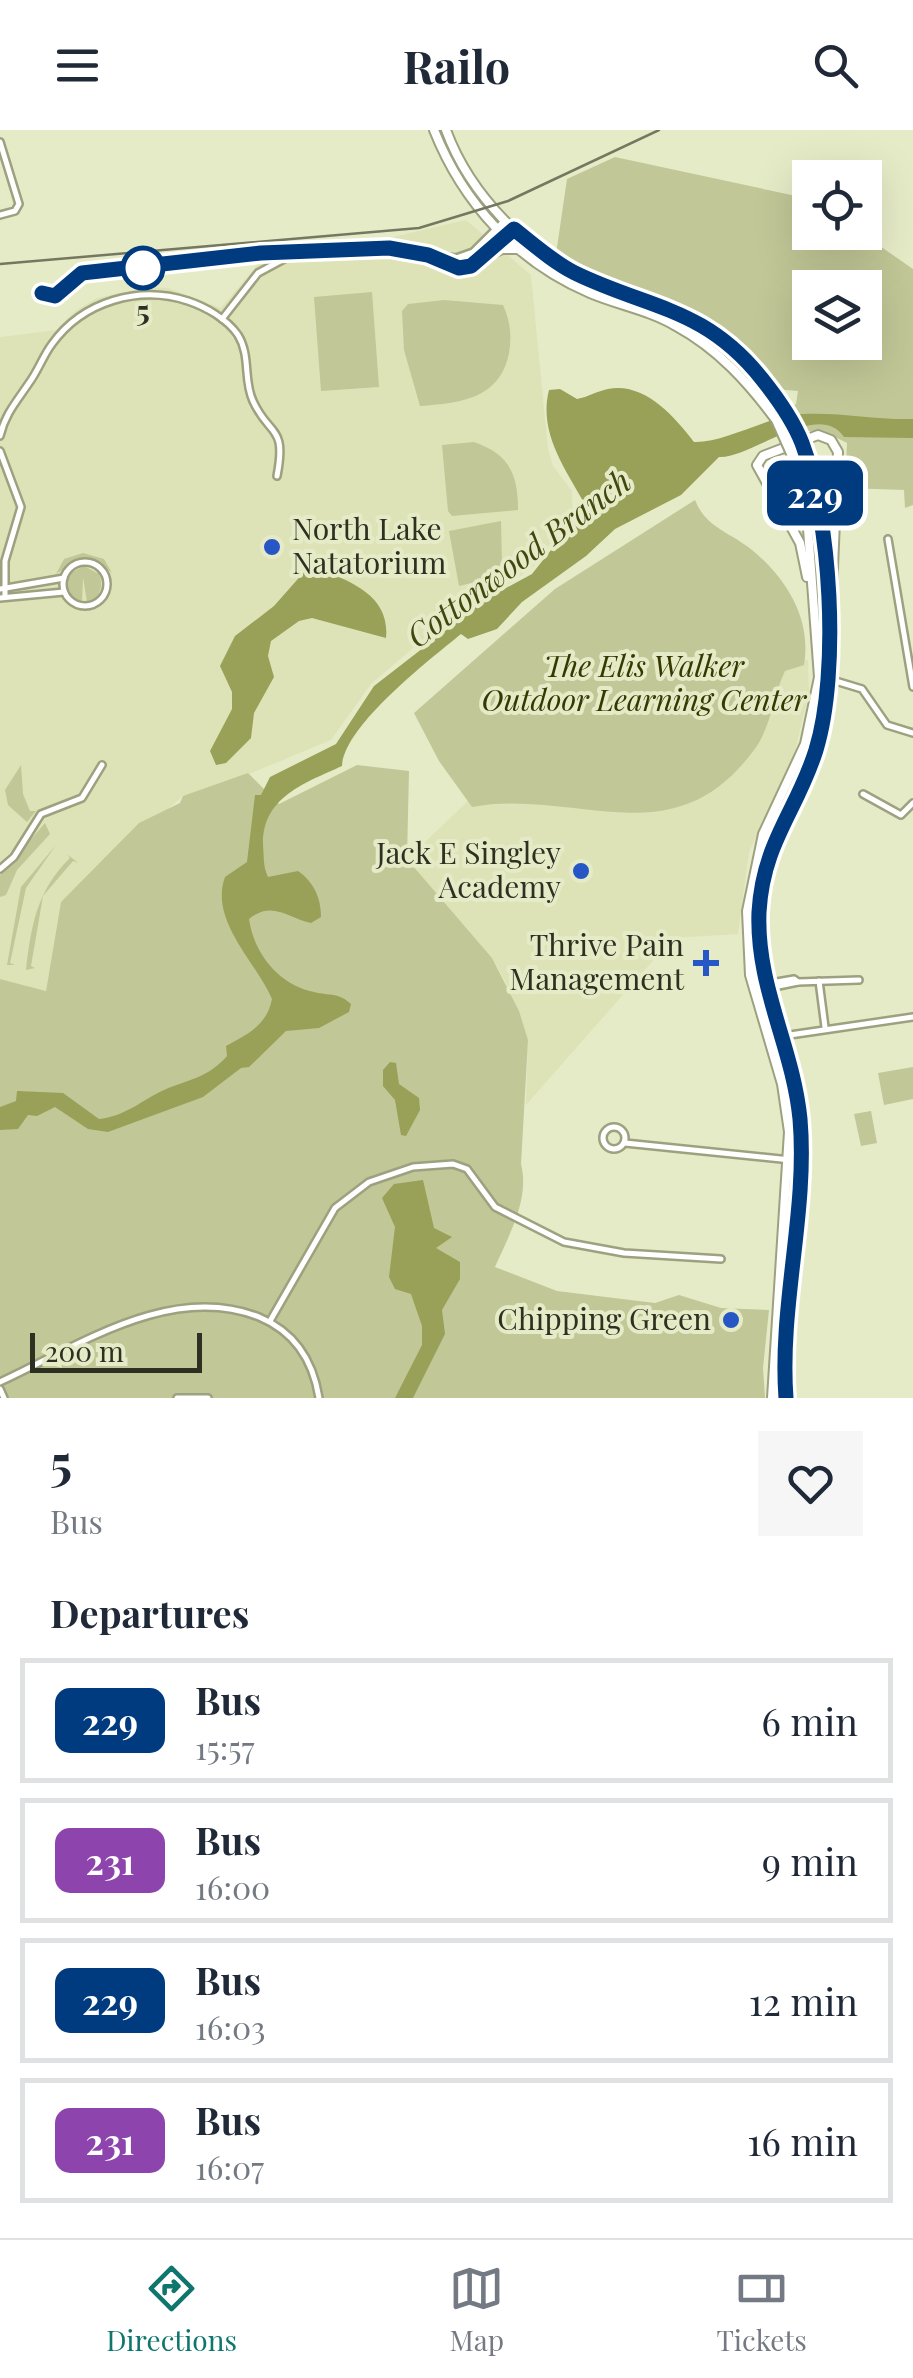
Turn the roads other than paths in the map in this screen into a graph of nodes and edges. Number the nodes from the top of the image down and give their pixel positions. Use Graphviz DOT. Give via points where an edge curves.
graph roads {
  1 [pos="434,130"];
  2 [pos="446,130"];
  3 [pos="0,142"];
  4 [pos="2,150"];
  5 [pos="0,215"];
  6 [pos="505,220"];
  7 [pos="497,229"];
  8 [pos="514,229"];
  9 [pos="504,238"];
  10 [pos="519,250"];
  11 [pos="428,255"];
  12 [pos="482,258"];
  13 [pos="222,319"];
  14 [pos="0,436"];
  15 [pos="0,451"];
  16 [pos="277,476"];
  17 [pos="888,539"];
  18 [pos="64,578"];
  19 [pos="2,588"];
  20 [pos="64,592"];
  21 [pos="3,597"];
  22 [pos="814,602"];
  23 [pos="828,634"];
  24 [pos="824,678"];
  25 [pos="913,687"];
  26 [pos="913,733"];
  27 [pos="102,765"];
  28 [pos="863,794"];
  29 [pos="913,804"];
  30 [pos="0,870"];
  31 [pos="759,939"];
  32 [pos="747,940"];
  33 [pos="859,980"];
  34 [pos="819,981"];
  35 [pos="767,988"];
  36 [pos="913,1016"];
  37 [pos="825,1027"];
  38 [pos="780,1037"];
  39 [pos="625,1143"];
  40 [pos="788,1160"];
  41 [pos="800,1161"];
  42 [pos="721,1259"];
  43 [pos="270,1322"];
  44 [pos="0,1385"];
  45 [pos="4,1398"];
  46 [pos="177,1398"];
  47 [pos="208,1398"];
  48 [pos="320,1398"];
  49 [pos="772,1398"];
  50 [pos="786,1398"];
  1 -- 7 [label="main road" via="462,186"];
  2 -- 6 [label="main road" via="460,161"];
  3 -- 4 [label="street"];
  4 -- 5 [label="street" via="20,204"];
  6 -- 7 [label="street"];
  6 -- 8 [label="main road"];
  7 -- 9 [label="main road"];
  7 -- 11 [label="street" via="465,256"];
  8 -- 9 [label="street"];
  8 -- 23 [label="main road, bridge" via="570,270 702,324 760,377 788,415 807,458"];
  9 -- 10 [label="main road"];
  9 -- 12 [label="street"];
  10 -- 12 [label="main road"];
  10 -- 22 [label="main road, bridge" via="558,278 674,324 711,348 776,420 806,502"];
  11 -- 12 [label="street" via="459,268"];
  11 -- 13 [label="street" via="369,247 295,253 258,273"];
  13 -- 14 [label="street" via="164,296 138,295 89,310 52,344"];
  13 -- 16 [label="street" via="248,358 252,401 279,438"];
  15 -- 19 [label="street" via="21,507"];
  17 -- 25 [label="street"];
  18 -- 19 [label="street"];
  18 -- 20 [label="street"];
  18 -- 20 [label="street" via="72,566 87,562 107,581 104,595 91,606 73,603"];
  19 -- 21 [label="street"];
  20 -- 21 [label="street"];
  22 -- 23 [label="main road" via="800,543 757,464 818,435 838,452"];
  22 -- 24 [label="main road"];
  23 -- 24 [label="main road"];
  24 -- 26 [label="street" via="862,689 886,725"];
  24 -- 31 [label="main road" via="812,762 769,854"];
  24 -- 32 [label="main road" via="805,744 758,850 748,886"];
  27 -- 30 [label="street" via="82,798 41,814"];
  28 -- 29 [label="street" via="901,815"];
  31 -- 32 [label="main road"];
  31 -- 35 [label="main road"];
  32 -- 40 [label="main road" via="755,1002 782,1084"];
  33 -- 34 [label="street"];
  34 -- 35 [label="street"];
  34 -- 37 [label="street"];
  35 -- 38 [label="main road"];
  36 -- 37 [label="street"];
  37 -- 38 [label="street"];
  38 -- 41 [label="main road" via="796,1092"];
  39 -- 39 [label="street" via="619,1128 604,1134 612,1150"];
  39 -- 40 [label="street"];
  40 -- 41 [label="street"];
  40 -- 49 [label="main road"];
  41 -- 50 [label="main road"];
  42 -- 43 [label="street" via="564,1242 495,1207 466,1169 413,1166 370,1182 335,1208"];
  43 -- 44 [label="street" via="227,1307 171,1308"];
  43 -- 48 [label="street" via="302,1348"];
  44 -- 45 [label="street"];
  46 -- 47 [label="street"];
}
